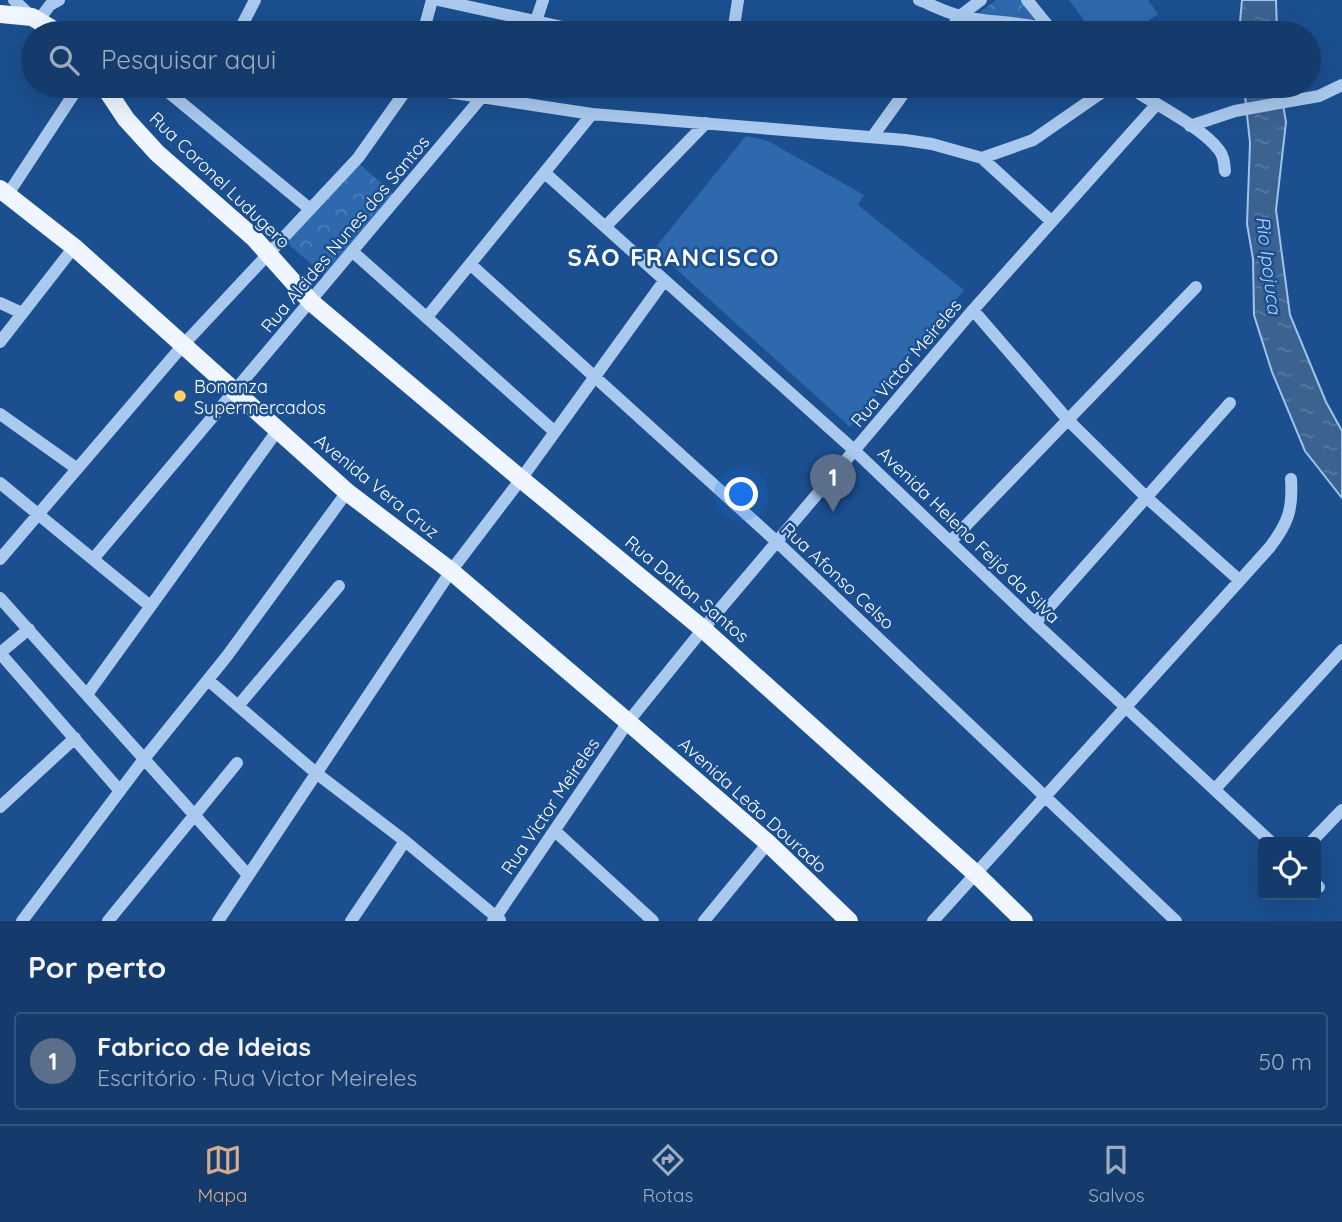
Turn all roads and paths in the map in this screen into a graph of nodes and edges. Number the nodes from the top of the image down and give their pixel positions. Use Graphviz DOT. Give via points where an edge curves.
graph roads {
  1 [pos="13,0"];
  2 [pos="58,0"];
  3 [pos="255,0"];
  4 [pos="432,0"];
  5 [pos="438,0"];
  6 [pos="543,0"];
  7 [pos="738,0"];
  8 [pos="919,0"];
  9 [pos="981,0"];
  10 [pos="1027,0"];
  11 [pos="0,14"];
  12 [pos="960,16"];
  13 [pos="35,19"];
  14 [pos="536,20"];
  15 [pos="38,21"];
  16 [pos="244,21"];
  17 [pos="426,21"];
  18 [pos="540,21"];
  19 [pos="735,21"];
  20 [pos="956,21"];
  21 [pos="1002,21"];
  22 [pos="1044,21"];
  23 [pos="1342,85"];
  24 [pos="1321,95"];
  25 [pos="70,98"];
  26 [pos="112,98"];
  27 [pos="176,98"];
  28 [pos="400,98"];
  29 [pos="481,98"];
  30 [pos="900,98"];
  31 [pos="1094,98"];
  32 [pos="1146,98"];
  33 [pos="1308,98"];
  34 [pos="1156,105"];
  35 [pos="592,114"];
  36 [pos="706,123"];
  37 [pos="1190,126"];
  38 [pos="873,136"];
  39 [pos="982,158"];
  40 [pos="1225,171"];
  41 [pos="545,173"];
  42 [pos="4,191"];
  43 [pos="310,209"];
  44 [pos="1051,221"];
  45 [pos="606,226"];
  46 [pos="74,247"];
  47 [pos="354,252"];
  48 [pos="269,254"];
  49 [pos="470,264"];
  50 [pos="664,281"];
  51 [pos="1196,287"];
  52 [pos="311,302"];
  53 [pos="0,303"];
  54 [pos="973,310"];
  55 [pos="22,313"];
  56 [pos="427,317"];
  57 [pos="0,341"];
  58 [pos="184,344"];
  59 [pos="594,378"];
  60 [pos="235,392"];
  61 [pos="1230,403"];
  62 [pos="0,414"];
  63 [pos="1068,420"];
  64 [pos="277,431"];
  65 [pos="555,432"];
  66 [pos="855,450"];
  67 [pos="76,468"];
  68 [pos="521,479"];
  69 [pos="1291,479"];
  70 [pos="0,484"];
  71 [pos="347,492"];
  72 [pos="1146,497"];
  73 [pos="39,514"];
  74 [pos="776,541"];
  75 [pos="950,542"];
  76 [pos="94,558"];
  77 [pos="0,559"];
  78 [pos="451,571"];
  79 [pos="1238,579"];
  80 [pos="339,586"];
  81 [pos="0,598"];
  82 [pos="150,606"];
  83 [pos="1035,623"];
  84 [pos="703,628"];
  85 [pos="29,629"];
  86 [pos="1342,650"];
  87 [pos="0,653"];
  88 [pos="208,680"];
  89 [pos="88,693"];
  90 [pos="238,706"];
  91 [pos="1125,707"];
  92 [pos="628,722"];
  93 [pos="75,738"];
  94 [pos="144,759"];
  95 [pos="237,763"];
  96 [pos="317,773"];
  97 [pos="1215,789"];
  98 [pos="120,791"];
  99 [pos="1044,796"];
  100 [pos="0,807"];
  101 [pos="1342,810"];
  102 [pos="194,815"];
  103 [pos="555,831"];
  104 [pos="1266,837"];
  105 [pos="1316,837"];
  106 [pos="405,841"];
  107 [pos="768,843"];
  108 [pos="976,874"];
  109 [pos="248,875"];
  110 [pos="114,919"];
  111 [pos="496,920"];
  112 [pos="22,921"];
  113 [pos="218,921"];
  114 [pos="351,921"];
  115 [pos="653,921"];
  116 [pos="704,921"];
  117 [pos="849,921"];
  118 [pos="933,921"];
  119 [pos="1024,921"];
  120 [pos="1176,921"];
  1 -- 13 [label="street"];
  2 -- 13 [label="street"];
  3 -- 16 [label="street"];
  4 -- 17 [label="street"];
  5 -- 14 [label="street"];
  6 -- 14 [label="street"];
  7 -- 19 [label="street"];
  8 -- 12 [label="street"];
  9 -- 12 [label="street"];
  10 -- 22 [label="street"];
  11 -- 13 [label="main road"];
  12 -- 20 [label="street"];
  12 -- 21 [label="street"];
  13 -- 15 [label="main road"];
  14 -- 18 [label="street"];
  23 -- 24 [label="street"];
  25 -- 42 [label="street"];
  26 -- 48 [label="main road, Rua Coronel Ludugero" via="157,153"];
  27 -- 43 [label="street"];
  28 -- 43 [label="street" via="358,158"];
  29 -- 35 [label="street"];
  29 -- 47 [label="street, Rua Alcides Nunes dos Santos"];
  30 -- 38 [label="street"];
  31 -- 39 [label="street" via="1034,140"];
  32 -- 34 [label="street"];
  33 -- 37 [label="street" via="1235,111"];
  34 -- 37 [label="street"];
  34 -- 44 [label="street, Rua Victor Meireles"];
  35 -- 36 [label="street"];
  35 -- 41 [label="street"];
  36 -- 38 [label="street"];
  36 -- 45 [label="street"];
  37 -- 40 [label="street" via="1218,149"];
  38 -- 39 [label="street" via="932,144"];
  39 -- 44 [label="street"];
  41 -- 45 [label="street, Avenida Heleno Feijó da Silva"];
  41 -- 49 [label="street"];
  42 -- 46 [label="main road, Avenida Vera Cruz"];
  43 -- 48 [label="street"];
  44 -- 54 [label="street, Rua Victor Meireles"];
  45 -- 50 [label="street, Avenida Heleno Feijó da Silva"];
  46 -- 55 [label="street"];
  46 -- 58 [label="main road, Avenida Vera Cruz"];
  47 -- 52 [label="street, Rua Alcides Nunes dos Santos"];
  47 -- 56 [label="street"];
  48 -- 52 [label="main road, Rua Coronel Ludugero"];
  48 -- 58 [label="street"];
  49 -- 56 [label="street"];
  49 -- 59 [label="street, Rua Afonso Celso"];
  50 -- 59 [label="street"];
  50 -- 66 [label="street, Avenida Heleno Feijó da Silva"];
  51 -- 63 [label="street"];
  52 -- 60 [label="street, Rua Alcides Nunes dos Santos"];
  52 -- 68 [label="main road, Rua Dalton Santos"];
  53 -- 55 [label="street"];
  54 -- 63 [label="street"];
  54 -- 66 [label="street, Rua Victor Meireles"];
  55 -- 57 [label="street"];
  56 -- 65 [label="street"];
  58 -- 60 [label="main road, Avenida Vera Cruz"];
  58 -- 67 [label="street"];
  59 -- 65 [label="street"];
  59 -- 74 [label="street, Rua Afonso Celso"];
  60 -- 64 [label="main road, Avenida Vera Cruz"];
  60 -- 76 [label="street, Rua Alcides Nunes dos Santos"];
  61 -- 72 [label="street"];
  62 -- 67 [label="street"];
  63 -- 72 [label="street"];
  63 -- 75 [label="street"];
  64 -- 71 [label="main road, Avenida Vera Cruz"];
  64 -- 82 [label="street"];
  65 -- 68 [label="street"];
  66 -- 74 [label="street, Rua Victor Meireles"];
  66 -- 75 [label="street, Avenida Heleno Feijó da Silva"];
  67 -- 73 [label="street"];
  68 -- 78 [label="street"];
  68 -- 84 [label="main road, Rua Dalton Santos"];
  69 -- 79 [label="street" via="1293,499 1283,530"];
  70 -- 73 [label="street"];
  71 -- 78 [label="main road, Avenida Vera Cruz"];
  71 -- 88 [label="street"];
  72 -- 79 [label="street"];
  72 -- 83 [label="street"];
  73 -- 76 [label="street"];
  73 -- 77 [label="street"];
  74 -- 84 [label="street, Rua Victor Meireles"];
  74 -- 99 [label="street, Rua Afonso Celso"];
  75 -- 83 [label="street, Avenida Heleno Feijó da Silva"];
  76 -- 82 [label="street"];
  78 -- 92 [label="main road, Avenida Vera Cruz"];
  78 -- 96 [label="street"];
  79 -- 91 [label="street"];
  80 -- 90 [label="street"];
  81 -- 85 [label="street"];
  82 -- 89 [label="street"];
  83 -- 91 [label="street, Avenida Heleno Feijó da Silva"];
  84 -- 92 [label="street, Rua Victor Meireles"];
  84 -- 108 [label="main road, Rua Dalton Santos"];
  85 -- 87 [label="street"];
  85 -- 89 [label="street"];
  86 -- 97 [label="street"];
  87 -- 93 [label="street"];
  88 -- 90 [label="street"];
  88 -- 94 [label="street"];
  89 -- 94 [label="street"];
  90 -- 96 [label="street"];
  91 -- 97 [label="street, Avenida Heleno Feijó da Silva"];
  91 -- 99 [label="street"];
  92 -- 103 [label="street, Rua Victor Meireles"];
  92 -- 107 [label="main road, Avenida Leão Dourado"];
  93 -- 98 [label="street"];
  93 -- 100 [label="street"];
  94 -- 98 [label="street"];
  94 -- 102 [label="street"];
  95 -- 102 [label="street"];
  96 -- 106 [label="street"];
  96 -- 109 [label="street"];
  97 -- 104 [label="street, Avenida Heleno Feijó da Silva"];
  98 -- 112 [label="street"];
  99 -- 108 [label="street"];
  99 -- 120 [label="street, Rua Afonso Celso"];
  101 -- 105 [label="street"];
  102 -- 109 [label="street"];
  102 -- 110 [label="street"];
  103 -- 111 [label="street, Rua Victor Meireles"];
  103 -- 115 [label="street"];
  106 -- 111 [label="street"];
  106 -- 114 [label="street"];
  107 -- 116 [label="street"];
  107 -- 117 [label="main road, Avenida Leão Dourado"];
  108 -- 118 [label="street"];
  108 -- 119 [label="main road, Rua Dalton Santos"];
  109 -- 113 [label="street"];
}
